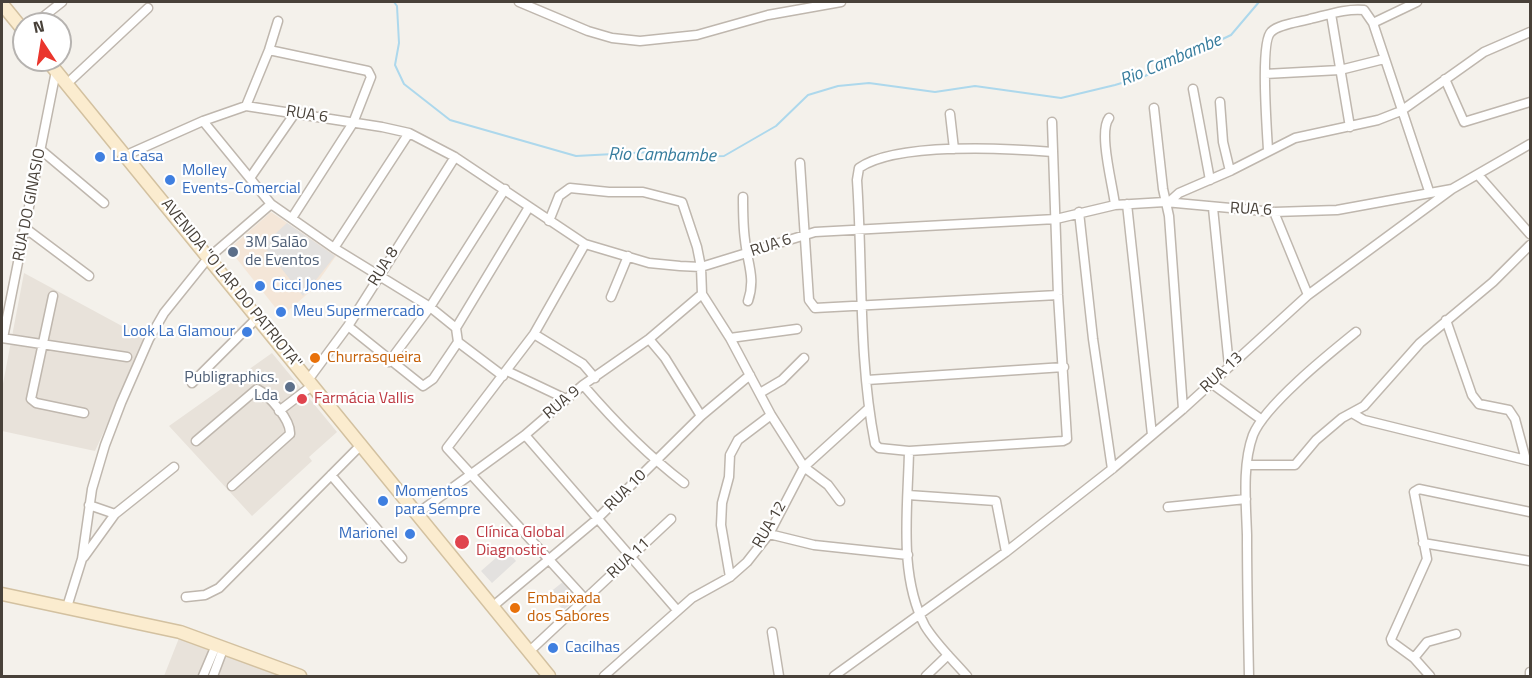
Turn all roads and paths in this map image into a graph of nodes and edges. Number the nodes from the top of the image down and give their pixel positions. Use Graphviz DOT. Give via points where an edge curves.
graph roads {
  1 [pos="62,2"];
  2 [pos="519,2"];
  3 [pos="794,2"];
  4 [pos="841,2"];
  5 [pos="1417,2"];
  6 [pos="2,4"];
  7 [pos="148,8"];
  8 [pos="49,12"];
  9 [pos="794,12"];
  10 [pos="1331,15"];
  11 [pos="12,16"];
  12 [pos="278,21"];
  13 [pos="1373,23"];
  14 [pos="1530,32"];
  15 [pos="269,50"];
  16 [pos="1384,59"];
  17 [pos="1340,70"];
  18 [pos="55,72"];
  19 [pos="61,72"];
  20 [pos="63,72"];
  21 [pos="1265,74"];
  22 [pos="72,79"];
  23 [pos="1444,79"];
  24 [pos="1192,89"];
  25 [pos="1220,102"];
  26 [pos="1530,102"];
  27 [pos="246,106"];
  28 [pos="1154,108"];
  29 [pos="1401,111"];
  30 [pos="295,113"];
  31 [pos="950,114"];
  32 [pos="1109,118"];
  33 [pos="203,121"];
  34 [pos="1052,122"];
  35 [pos="352,123"];
  36 [pos="1350,127"];
  37 [pos="410,134"];
  38 [pos="1530,144"];
  39 [pos="954,149"];
  40 [pos="41,150"];
  41 [pos="1268,150"];
  42 [pos="1053,152"];
  43 [pos="131,153"];
  44 [pos="455,157"];
  45 [pos="800,163"];
  46 [pos="1230,171"];
  47 [pos="1479,176"];
  48 [pos="250,178"];
  49 [pos="1210,180"];
  50 [pos="505,189"];
  51 [pos="1452,189"];
  52 [pos="1429,191"];
  53 [pos="743,197"];
  54 [pos="1167,202"];
  55 [pos="104,203"];
  56 [pos="271,204"];
  57 [pos="1127,204"];
  58 [pos="1115,205"];
  59 [pos="529,207"];
  60 [pos="1213,208"];
  61 [pos="1079,212"];
  62 [pos="1274,212"];
  63 [pos="292,218"];
  64 [pos="1056,219"];
  65 [pos="549,220"];
  66 [pos="25,228"];
  67 [pos="860,229"];
  68 [pos="1530,234"];
  69 [pos="804,235"];
  70 [pos="585,244"];
  71 [pos="1530,245"];
  72 [pos="334,248"];
  73 [pos="749,253"];
  74 [pos="211,255"];
  75 [pos="628,256"];
  76 [pos="701,267"];
  77 [pos="90,276"];
  78 [pos="378,277"];
  79 [pos="702,294"];
  80 [pos="1058,295"];
  81 [pos="1308,295"];
  82 [pos="53,296"];
  83 [pos="611,297"];
  84 [pos="748,300"];
  85 [pos="861,304"];
  86 [pos="430,307"];
  87 [pos="258,317"];
  88 [pos="1446,320"];
  89 [pos="348,326"];
  90 [pos="456,328"];
  91 [pos="797,328"];
  92 [pos="1356,332"];
  93 [pos="534,334"];
  94 [pos="2,338"];
  95 [pos="730,338"];
  96 [pos="649,339"];
  97 [pos="458,342"];
  98 [pos="42,343"];
  99 [pos="127,357"];
  100 [pos="804,358"];
  101 [pos="389,362"];
  102 [pos="1229,366"];
  103 [pos="1064,367"];
  104 [pos="505,373"];
  105 [pos="750,375"];
  106 [pos="595,378"];
  107 [pos="312,380"];
  108 [pos="867,380"];
  109 [pos="1211,383"];
  110 [pos="192,384"];
  111 [pos="583,385"];
  112 [pos="760,393"];
  113 [pos="566,399"];
  114 [pos="869,408"];
  115 [pos="1183,409"];
  116 [pos="279,411"];
  117 [pos="84,413"];
  118 [pos="1353,413"];
  119 [pos="771,415"];
  120 [pos="701,416"];
  121 [pos="1262,420"];
  122 [pos="525,435"];
  123 [pos="1152,435"];
  124 [pos="196,441"];
  125 [pos="361,445"];
  126 [pos="909,451"];
  127 [pos="655,461"];
  128 [pos="1528,461"];
  129 [pos="1247,465"];
  130 [pos="174,467"];
  131 [pos="804,467"];
  132 [pos="1112,469"];
  133 [pos="471,472"];
  134 [pos="331,475"];
  135 [pos="684,483"];
  136 [pos="232,486"];
  137 [pos="909,495"];
  138 [pos="1246,499"];
  139 [pos="840,501"];
  140 [pos="89,505"];
  141 [pos="1168,507"];
  142 [pos="422,510"];
  143 [pos="1530,513"];
  144 [pos="115,514"];
  145 [pos="671,519"];
  146 [pos="596,520"];
  147 [pos="769,534"];
  148 [pos="1423,543"];
  149 [pos="1006,552"];
  150 [pos="908,555"];
  151 [pos="402,558"];
  152 [pos="82,559"];
  153 [pos="548,559"];
  154 [pos="631,559"];
  155 [pos="1530,561"];
  156 [pos="730,577"];
  157 [pos="2,594"];
  158 [pos="186,597"];
  159 [pos="584,598"];
  160 [pos="498,602"];
  161 [pos="67,607"];
  162 [pos="677,610"];
  163 [pos="921,613"];
  164 [pos="771,632"];
  165 [pos="1456,634"];
  166 [pos="534,647"];
  167 [pos="222,650"];
  168 [pos="948,655"];
  169 [pos="1414,658"];
  170 [pos="203,676"];
  171 [pos="213,676"];
  172 [pos="300,676"];
  173 [pos="549,676"];
  174 [pos="557,676"];
  175 [pos="604,676"];
  176 [pos="779,676"];
  177 [pos="834,676"];
  178 [pos="926,676"];
  179 [pos="967,676"];
  180 [pos="1249,676"];
  181 [pos="1430,676"];
  1 -- 8 [label="street"];
  2 -- 9 [label="street" via="588,31 640,41 697,36 768,15"];
  3 -- 9 [label="street"];
  4 -- 9 [label="street"];
  5 -- 13 [label="street"];
  6 -- 11 [label="main road"];
  7 -- 22 [label="street"];
  10 -- 13 [label="street" via="1364,10"];
  10 -- 17 [label="street"];
  10 -- 21 [label="street" via="1271,32 1266,40"];
  12 -- 15 [label="street"];
  13 -- 16 [label="street"];
  14 -- 23 [label="street" via="1484,52"];
  15 -- 27 [label="street"];
  15 -- 35 [label="street" via="334,62 371,74"];
  16 -- 17 [label="street"];
  16 -- 29 [label="street"];
  17 -- 21 [label="street"];
  17 -- 36 [label="street"];
  18 -- 40 [label="street, RUA DO GINASIO"];
  19 -- 74 [label="main road, AVENIDA \"O LAR DO PATRIOTA\""];
  20 -- 22 [label="main road, AVENIDA \"O LAR DO PATRIOTA\""];
  21 -- 41 [label="street"];
  22 -- 43 [label="main road, AVENIDA \"O LAR DO PATRIOTA\""];
  23 -- 26 [label="street" via="1464,122"];
  23 -- 29 [label="street"];
  24 -- 49 [label="street"];
  25 -- 46 [label="street"];
  27 -- 30 [label="street, RUA 6"];
  27 -- 33 [label="street, RUA 6"];
  28 -- 54 [label="street"];
  29 -- 36 [label="street"];
  29 -- 52 [label="street"];
  30 -- 35 [label="street, RUA 6"];
  30 -- 48 [label="street"];
  31 -- 39 [label="street"];
  32 -- 58 [label="street" via="1106,147"];
  33 -- 43 [label="street, RUA 6"];
  33 -- 48 [label="street"];
  34 -- 42 [label="street"];
  35 -- 37 [label="street, RUA 6"];
  35 -- 63 [label="street"];
  36 -- 41 [label="street" via="1294,138"];
  37 -- 44 [label="street, RUA 6"];
  37 -- 72 [label="street"];
  38 -- 47 [label="street, RUA 13"];
  39 -- 42 [label="street"];
  39 -- 67 [label="street" via="895,155 859,168"];
  40 -- 55 [label="street"];
  40 -- 66 [label="street, RUA DO GINASIO"];
  41 -- 46 [label="street"];
  42 -- 64 [label="street"];
  43 -- 74 [label="main road, AVENIDA \"O LAR DO PATRIOTA\""];
  44 -- 50 [label="street, RUA 6"];
  44 -- 78 [label="street, RUA 8"];
  45 -- 69 [label="street"];
  46 -- 49 [label="street"];
  47 -- 51 [label="street, RUA 13"];
  47 -- 68 [label="street"];
  48 -- 56 [label="street"];
  49 -- 54 [label="street"];
  50 -- 59 [label="street, RUA 6"];
  50 -- 86 [label="street"];
  51 -- 52 [label="street, RUA 6"];
  51 -- 81 [label="street, RUA 13"];
  52 -- 62 [label="street, RUA 6" via="1337,210"];
  53 -- 73 [label="street"];
  54 -- 57 [label="street, RUA 6"];
  54 -- 60 [label="street, RUA 6"];
  54 -- 115 [label="street"];
  56 -- 63 [label="street"];
  56 -- 74 [label="street"];
  57 -- 58 [label="street, RUA 6"];
  57 -- 123 [label="street"];
  58 -- 61 [label="street, RUA 6"];
  59 -- 65 [label="street, RUA 6"];
  59 -- 90 [label="street"];
  60 -- 62 [label="street, RUA 6"];
  60 -- 102 [label="street"];
  61 -- 64 [label="street, RUA 6"];
  61 -- 132 [label="street"];
  62 -- 81 [label="street"];
  63 -- 72 [label="street"];
  64 -- 67 [label="street, RUA 6"];
  64 -- 80 [label="street"];
  65 -- 70 [label="street, RUA 6"];
  65 -- 76 [label="street" via="559,196 570,188 643,192 678,200 687,213"];
  66 -- 77 [label="street"];
  66 -- 94 [label="street, RUA DO GINASIO"];
  67 -- 69 [label="street, RUA 6"];
  67 -- 85 [label="street"];
  69 -- 73 [label="street, RUA 6"];
  69 -- 85 [label="street" via="811,305 815,308"];
  70 -- 75 [label="street, RUA 6"];
  70 -- 93 [label="street"];
  71 -- 88 [label="street"];
  72 -- 78 [label="street"];
  73 -- 76 [label="street, RUA 6"];
  73 -- 84 [label="street" via="753,286"];
  74 -- 87 [label="main road, AVENIDA \"O LAR DO PATRIOTA\""];
  74 -- 107 [label="main road, AVENIDA \"O LAR DO PATRIOTA\""];
  74 -- 140 [label="street" via="148,339 105,445"];
  75 -- 76 [label="street, RUA 6" via="662,265"];
  75 -- 83 [label="street"];
  76 -- 79 [label="street"];
  78 -- 86 [label="street"];
  78 -- 89 [label="street, RUA 8"];
  79 -- 95 [label="street"];
  79 -- 96 [label="street, RUA 9"];
  80 -- 85 [label="street"];
  80 -- 103 [label="street"];
  81 -- 102 [label="street, RUA 13"];
  82 -- 98 [label="street"];
  85 -- 108 [label="street"];
  86 -- 90 [label="street"];
  86 -- 101 [label="street"];
  87 -- 107 [label="main road, AVENIDA \"O LAR DO PATRIOTA\""];
  87 -- 110 [label="street"];
  88 -- 118 [label="street"];
  88 -- 128 [label="street" via="1472,395 1479,404 1509,410"];
  89 -- 101 [label="street"];
  89 -- 107 [label="street, RUA 8"];
  90 -- 97 [label="street"];
  91 -- 95 [label="street"];
  92 -- 121 [label="street"];
  93 -- 104 [label="street"];
  93 -- 106 [label="street" via="583,364"];
  94 -- 98 [label="street"];
  95 -- 105 [label="street"];
  96 -- 106 [label="street, RUA 9"];
  96 -- 120 [label="street"];
  97 -- 101 [label="street" via="426,385 419,385"];
  97 -- 104 [label="street"];
  98 -- 99 [label="street"];
  98 -- 117 [label="street" via="32,401"];
  100 -- 112 [label="street" via="777,384"];
  102 -- 109 [label="street, RUA 13"];
  103 -- 108 [label="street"];
  103 -- 126 [label="street" via="1067,439"];
  104 -- 113 [label="street"];
  104 -- 133 [label="street" via="447,445 448,451"];
  105 -- 112 [label="street"];
  105 -- 120 [label="street, RUA 10"];
  106 -- 111 [label="street, RUA 9"];
  107 -- 116 [label="street, RUA 8"];
  107 -- 125 [label="main road, AVENIDA \"O LAR DO PATRIOTA\""];
  107 -- 142 [label="main road, AVENIDA \"O LAR DO PATRIOTA\""];
  108 -- 114 [label="street"];
  109 -- 115 [label="street, RUA 13"];
  109 -- 121 [label="street"];
  111 -- 113 [label="street, RUA 9"];
  111 -- 127 [label="street"];
  112 -- 119 [label="street"];
  113 -- 122 [label="street, RUA 9"];
  114 -- 126 [label="street" via="875,444 879,448"];
  114 -- 131 [label="street, RUA 12"];
  115 -- 123 [label="street, RUA 13"];
  116 -- 124 [label="street" via="257,389"];
  116 -- 136 [label="street" via="290,427 290,434"];
  118 -- 128 [label="street" via="1364,420"];
  118 -- 129 [label="street" via="1316,440 1295,465"];
  119 -- 131 [label="street"];
  119 -- 156 [label="street" via="738,440 730,455 721,525"];
  120 -- 127 [label="street, RUA 10"];
  121 -- 129 [label="street" via="1254,434"];
  122 -- 133 [label="street, RUA 9"];
  122 -- 146 [label="street"];
  123 -- 132 [label="street, RUA 13"];
  125 -- 134 [label="street"];
  125 -- 173 [label="main road, AVENIDA \"O LAR DO PATRIOTA\""];
  126 -- 137 [label="street"];
  127 -- 135 [label="street"];
  127 -- 146 [label="street, RUA 10"];
  129 -- 138 [label="street"];
  130 -- 144 [label="street"];
  131 -- 139 [label="street" via="828,485"];
  131 -- 147 [label="street, RUA 12"];
  132 -- 149 [label="street, RUA 13"];
  133 -- 142 [label="street, RUA 9"];
  133 -- 153 [label="street"];
  134 -- 151 [label="street"];
  134 -- 158 [label="street" via="219,588 205,595"];
  137 -- 149 [label="street" via="996,501"];
  137 -- 150 [label="street"];
  138 -- 141 [label="street"];
  138 -- 180 [label="street"];
  140 -- 144 [label="street"];
  140 -- 152 [label="street"];
  142 -- 160 [label="main road, AVENIDA \"O LAR DO PATRIOTA\""];
  143 -- 148 [label="street" via="1416,489 1413,496"];
  144 -- 152 [label="street"];
  145 -- 154 [label="street, RUA 11"];
  146 -- 153 [label="street, RUA 10"];
  146 -- 154 [label="street"];
  147 -- 150 [label="street" via="824,547"];
  147 -- 156 [label="street, RUA 12"];
  148 -- 155 [label="street"];
  148 -- 169 [label="street" via="1426,566 1391,639"];
  149 -- 163 [label="street, RUA 13"];
  150 -- 163 [label="street" via="910,581"];
  152 -- 161 [label="street"];
  153 -- 159 [label="street"];
  153 -- 160 [label="street, RUA 10"];
  154 -- 159 [label="street, RUA 11"];
  154 -- 162 [label="street"];
  156 -- 162 [label="street, RUA 12"];
  157 -- 161 [label="main road"];
  159 -- 166 [label="street, RUA 11"];
  160 -- 166 [label="main road, AVENIDA \"O LAR DO PATRIOTA\""];
  161 -- 167 [label="main road" via="180,632"];
  162 -- 175 [label="street, RUA 12"];
  163 -- 168 [label="street" via="925,625"];
  163 -- 177 [label="street, RUA 13"];
  164 -- 176 [label="street"];
  165 -- 169 [label="street" via="1427,642"];
  166 -- 174 [label="main road, AVENIDA \"O LAR DO PATRIOTA\""];
  167 -- 170 [label="street"];
  167 -- 171 [label="street"];
  167 -- 172 [label="main road"];
  168 -- 178 [label="street"];
  168 -- 179 [label="street"];
  169 -- 181 [label="street"];
}
